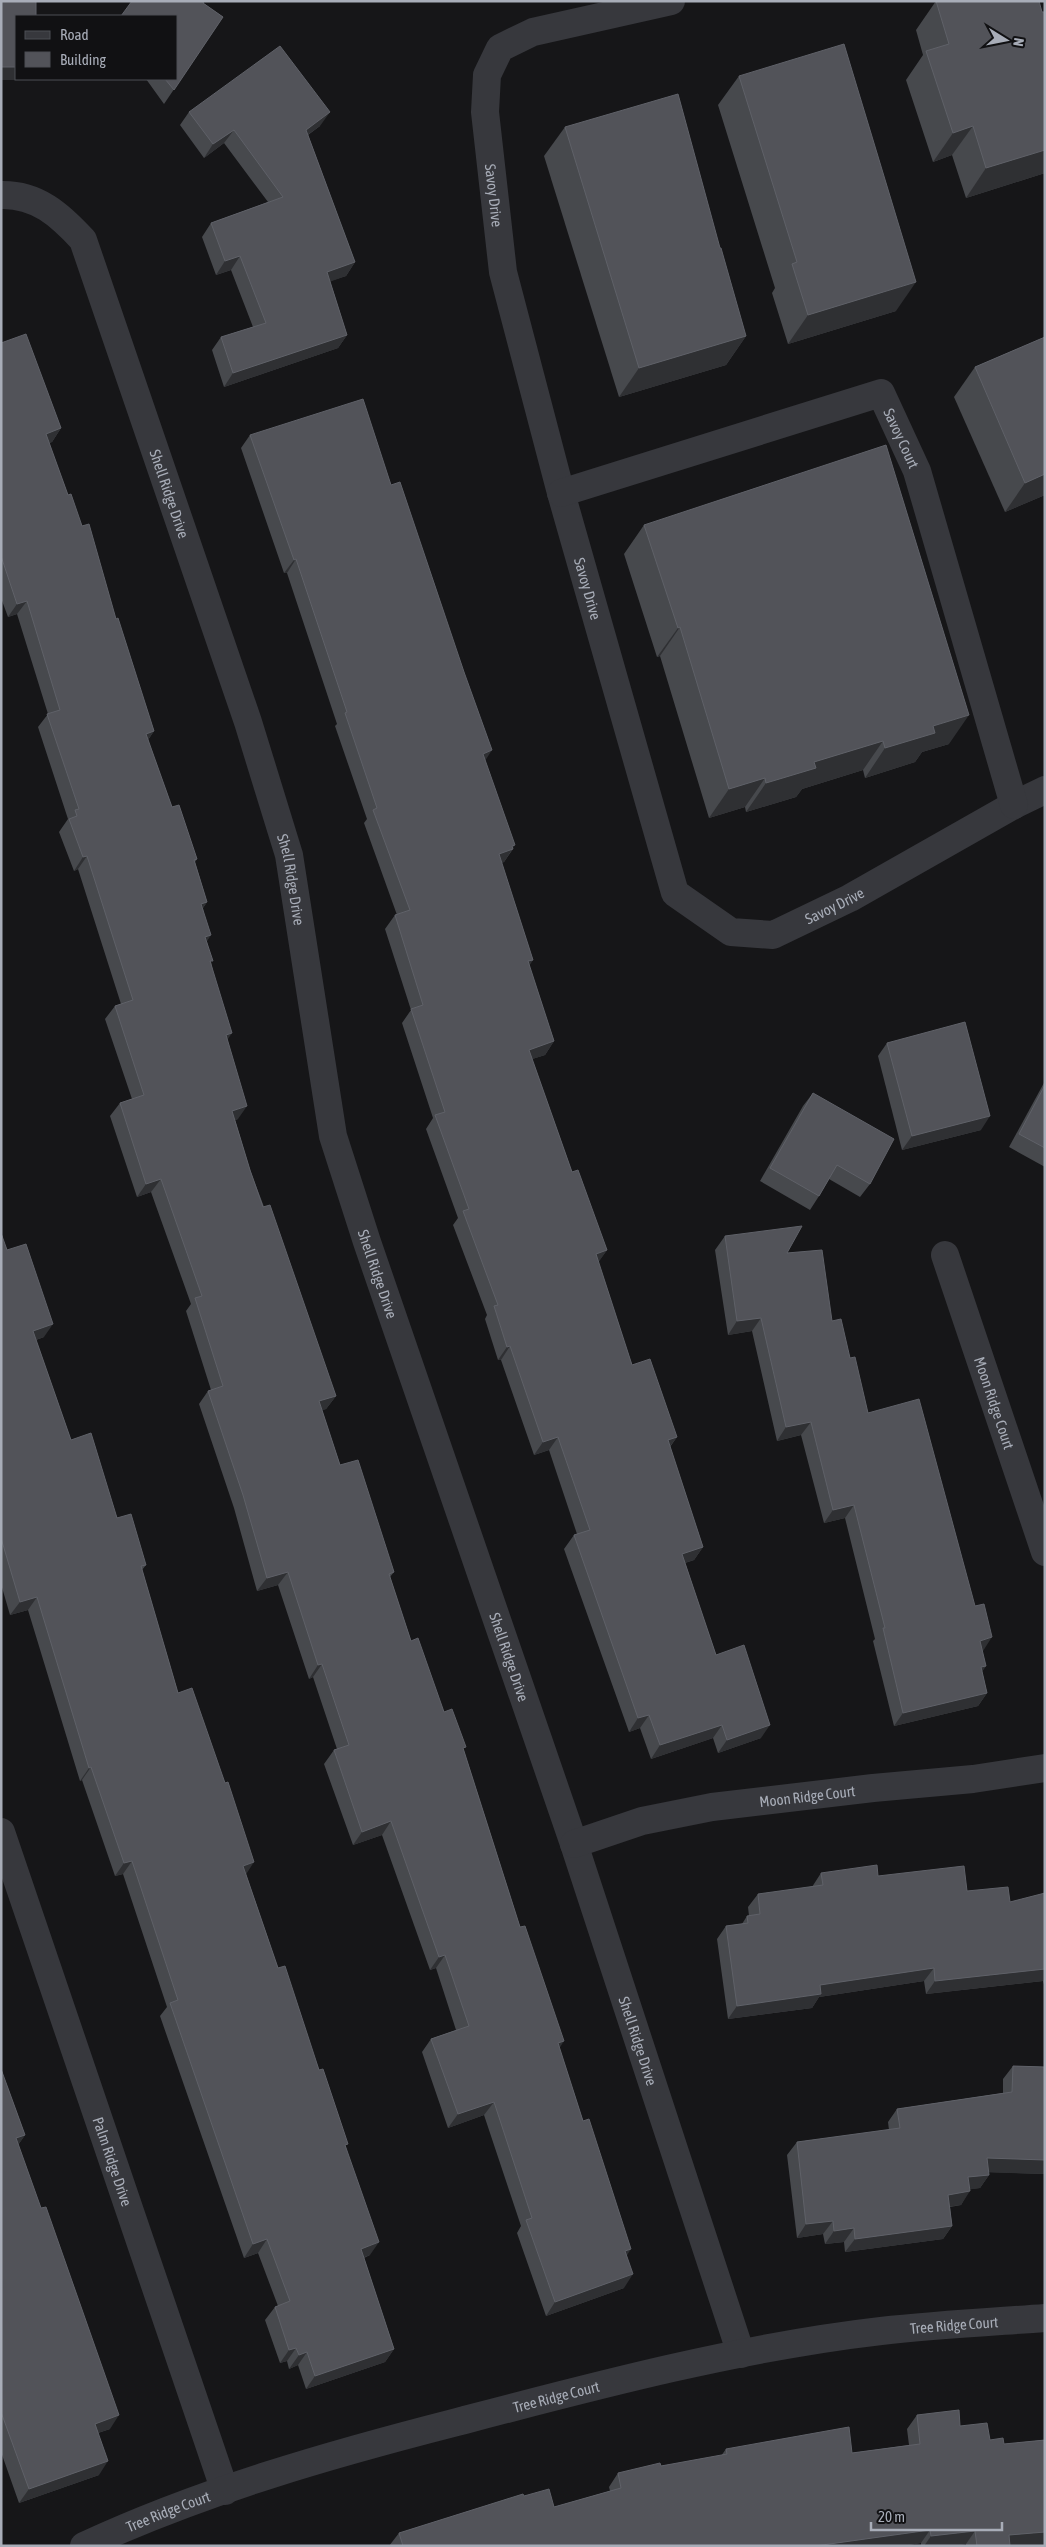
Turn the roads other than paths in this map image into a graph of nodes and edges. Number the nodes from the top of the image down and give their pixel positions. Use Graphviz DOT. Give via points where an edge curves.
graph roads {
  1 [pos="672,1"];
  2 [pos="1,195"];
  3 [pos="561,493"];
  4 [pos="1045,790"];
  5 [pos="1014,805"];
  6 [pos="945,1254"];
  7 [pos="1045,1552"];
  8 [pos="1045,1768"];
  9 [pos="1,1832"];
  10 [pos="574,1844"];
  11 [pos="1045,2318"];
  12 [pos="741,2354"];
  13 [pos="225,2491"];
  14 [pos="84,2546"];
  1 -- 3 [label="street, Savoy Drive" via="533,32 500,48 487,75 485,112 503,272"];
  2 -- 10 [label="street, Shell Ridge Drive" via="37,201 66,221 83,240 248,722 289,855 333,1136"];
  3 -- 5 [label="street, Savoy Court" via="881,393 917,471"];
  3 -- 5 [label="street, Savoy Drive" via="675,893 704,915 731,932 773,935 850,898"];
  4 -- 5 [label="street, Savoy Drive"];
  6 -- 7 [label="street, Moon Ridge Court"];
  8 -- 10 [label="street, Moon Ridge Court" via="973,1779 712,1807 642,1821"];
  9 -- 13 [label="street, Palm Ridge Drive"];
  10 -- 12 [label="street, Shell Ridge Drive"];
  11 -- 12 [label="street, Tree Ridge Court" via="880,2331"];
  12 -- 13 [label="street, Tree Ridge Court" via="342,2452"];
  13 -- 14 [label="street, Tree Ridge Court" via="130,2524"];
}
